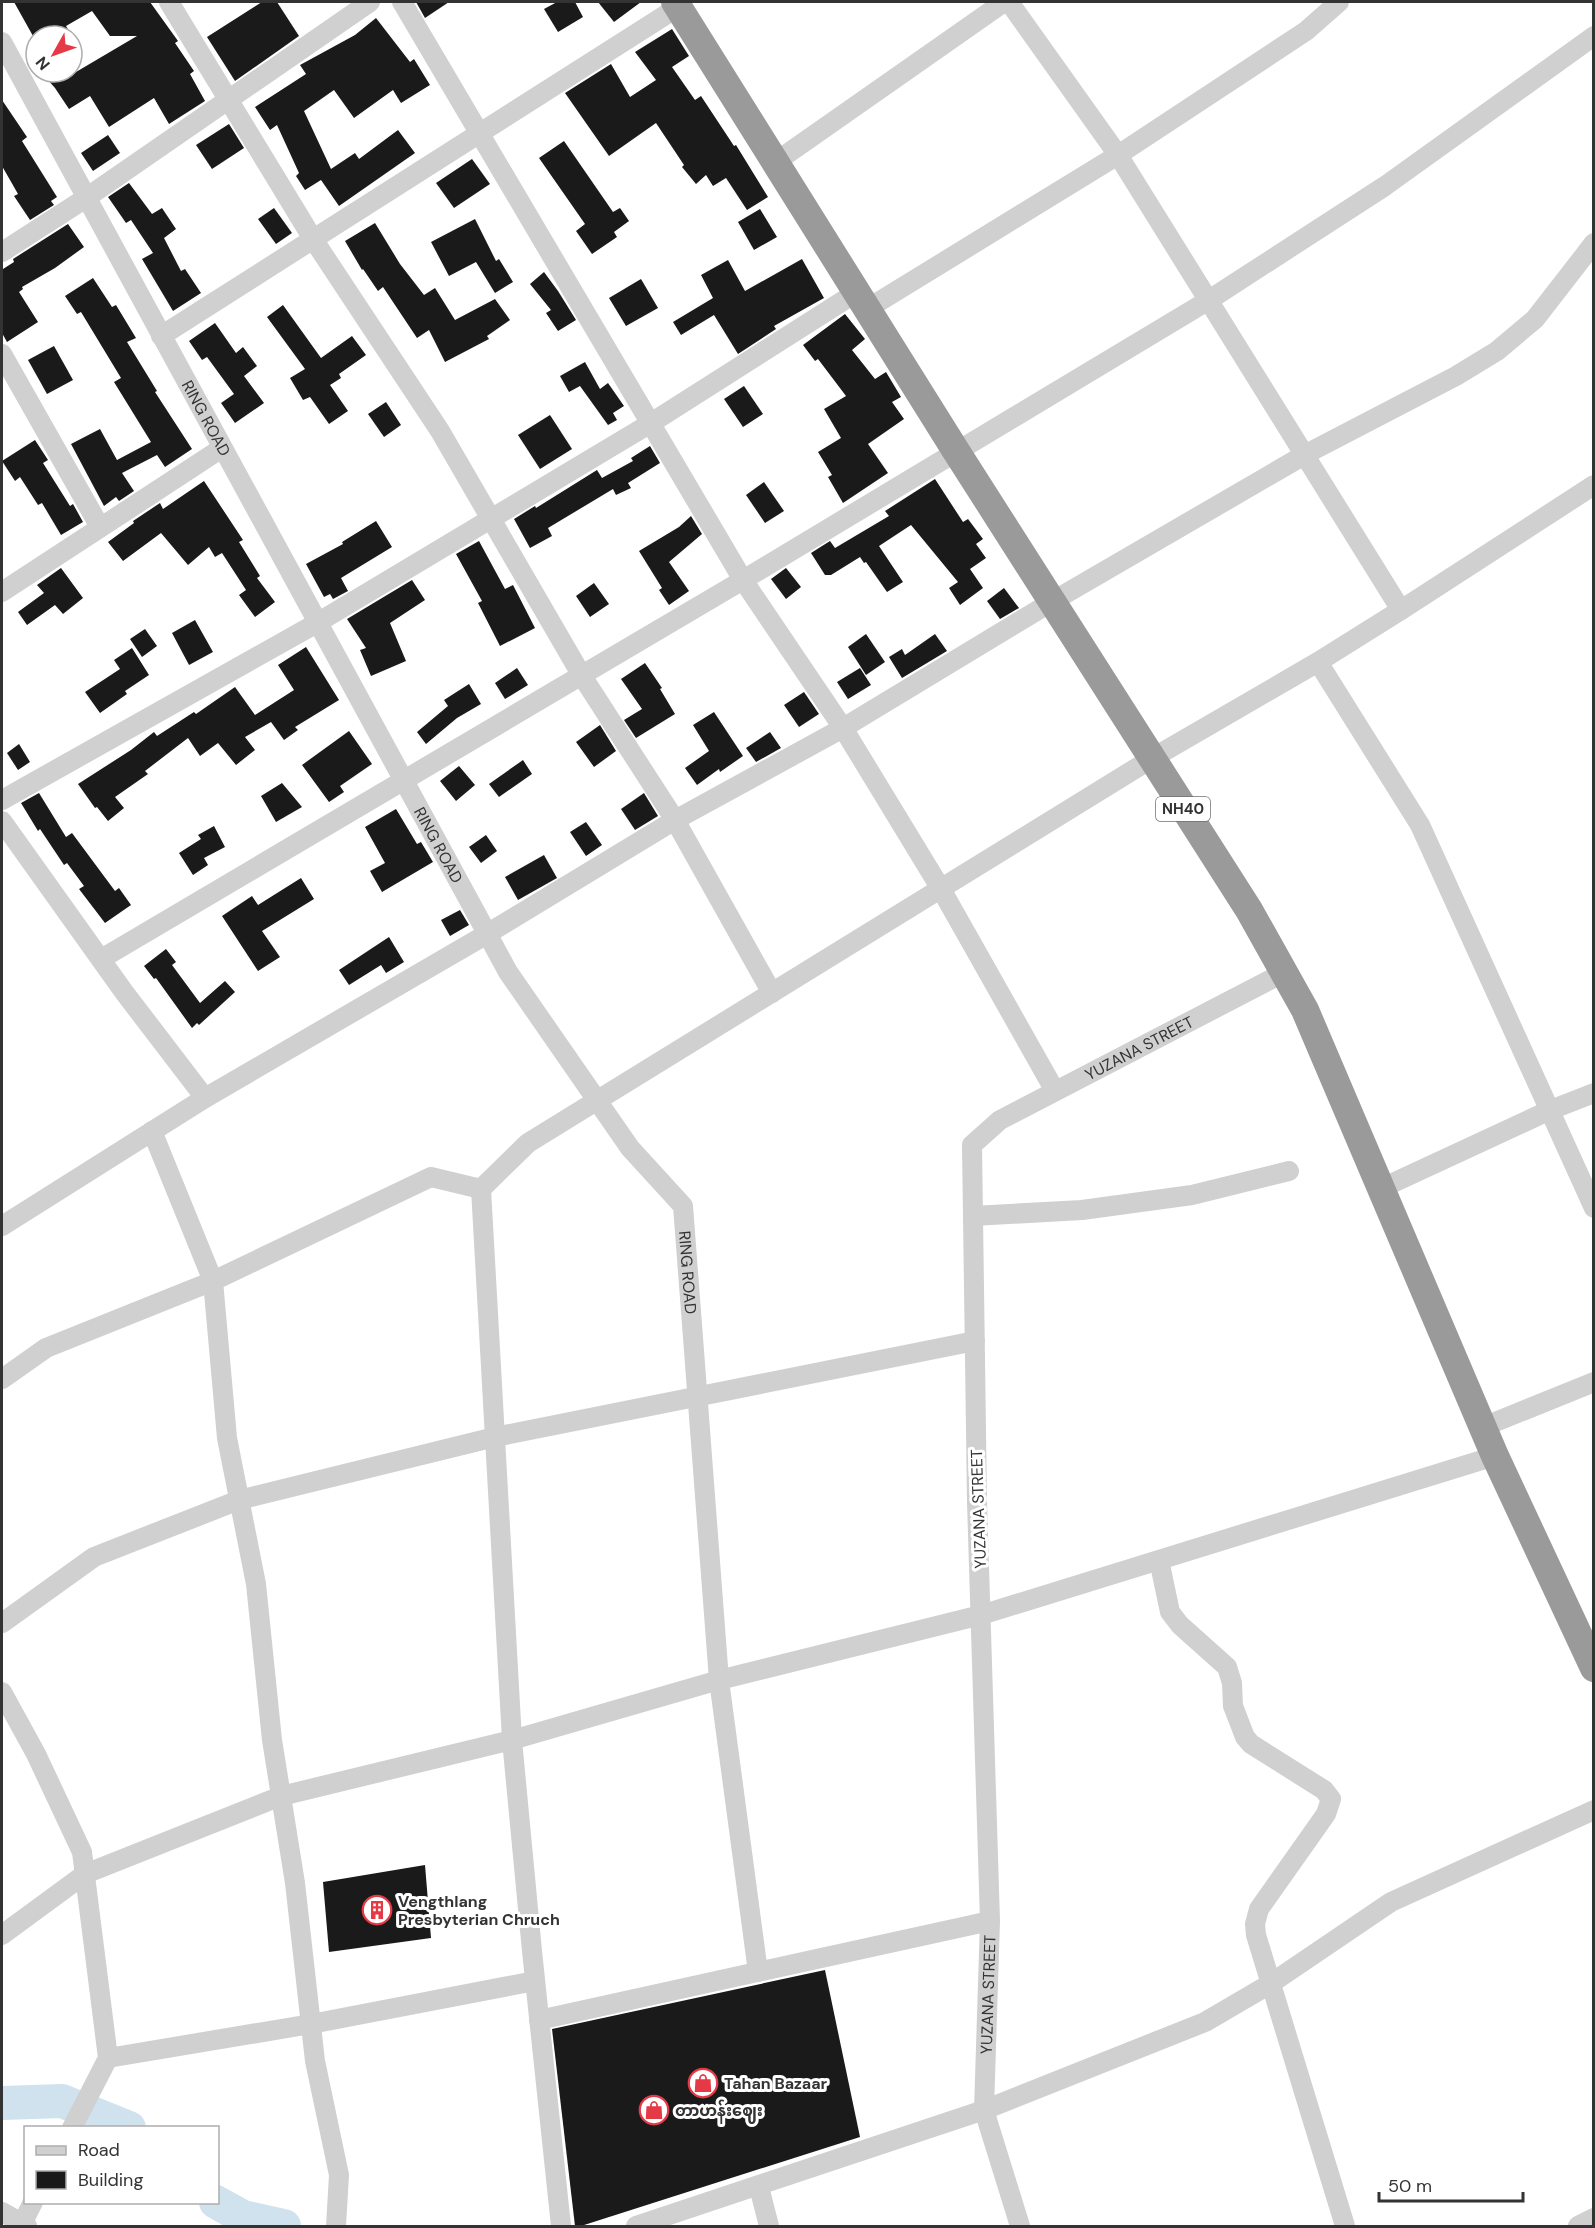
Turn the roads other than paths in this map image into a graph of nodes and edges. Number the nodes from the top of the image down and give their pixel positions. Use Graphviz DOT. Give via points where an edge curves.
graph roads {
  1 [pos="169,2"];
  2 [pos="370,2"];
  3 [pos="402,2"];
  4 [pos="1004,2"];
  5 [pos="1009,2"];
  6 [pos="1339,2"];
  7 [pos="676,4"];
  8 [pos="1593,36"];
  9 [pos="2,42"];
  10 [pos="227,100"];
  11 [pos="480,132"];
  12 [pos="1118,155"];
  13 [pos="777,162"];
  14 [pos="86,198"];
  15 [pos="313,239"];
  16 [pos="1593,243"];
  17 [pos="2,252"];
  18 [pos="862,300"];
  19 [pos="1209,300"];
  20 [pos="161,336"];
  21 [pos="2,354"];
  22 [pos="651,423"];
  23 [pos="222,448"];
  24 [pos="956,451"];
  25 [pos="1305,454"];
  26 [pos="1592,488"];
  27 [pos="491,519"];
  28 [pos="100,527"];
  29 [pos="743,580"];
  30 [pos="2,592"];
  31 [pos="1053,601"];
  32 [pos="1401,610"];
  33 [pos="317,623"];
  34 [pos="1318,662"];
  35 [pos="582,676"];
  36 [pos="843,728"];
  37 [pos="1151,759"];
  38 [pos="402,781"];
  39 [pos="2,800"];
  40 [pos="675,820"];
  41 [pos="2,821"];
  42 [pos="941,889"];
  43 [pos="487,934"];
  44 [pos="101,959"];
  45 [pos="1285,972"];
  46 [pos="772,993"];
  47 [pos="1055,1091"];
  48 [pos="1593,1093"];
  49 [pos="205,1098"];
  50 [pos="597,1101"];
  51 [pos="1548,1111"];
  52 [pos="152,1131"];
  53 [pos="1289,1171"];
  54 [pos="1382,1188"];
  55 [pos="481,1189"];
  56 [pos="1593,1208"];
  57 [pos="973,1216"];
  58 [pos="2,1226"];
  59 [pos="213,1281"];
  60 [pos="975,1341"];
  61 [pos="2,1379"];
  62 [pos="1593,1382"];
  63 [pos="698,1398"];
  64 [pos="1483,1427"];
  65 [pos="495,1437"];
  66 [pos="1495,1456"];
  67 [pos="239,1500"];
  68 [pos="1159,1560"];
  69 [pos="981,1615"];
  70 [pos="2,1623"];
  71 [pos="1593,1668"];
  72 [pos="719,1680"];
  73 [pos="2,1692"];
  74 [pos="512,1740"];
  75 [pos="281,1796"];
  76 [pos="1593,1810"];
  77 [pos="85,1874"];
  78 [pos="990,1921"];
  79 [pos="2,1935"];
  80 [pos="758,1972"];
  81 [pos="535,1981"];
  82 [pos="1270,1984"];
  83 [pos="539,2020"];
  84 [pos="311,2024"];
  85 [pos="108,2058"];
  86 [pos="984,2110"];
  87 [pos="73,2126"];
  88 [pos="759,2187"];
  89 [pos="32,2204"];
  90 [pos="2,2212"];
  91 [pos="1593,2218"];
  92 [pos="23,2226"];
  93 [pos="336,2226"];
  94 [pos="561,2226"];
  95 [pos="636,2226"];
  96 [pos="769,2226"];
  97 [pos="1020,2226"];
  98 [pos="1345,2226"];
  99 [pos="1578,2226"];
  1 -- 10 [label="street"];
  2 -- 10 [label="street"];
  3 -- 11 [label="street"];
  4 -- 13 [label="street"];
  5 -- 12 [label="street"];
  6 -- 12 [label="street" via="1306,31"];
  7 -- 11 [label="street"];
  7 -- 13 [label="highway, NH40"];
  8 -- 19 [label="street" via="1385,186"];
  9 -- 14 [label="street, RING ROAD"];
  10 -- 14 [label="street"];
  10 -- 15 [label="street"];
  11 -- 15 [label="street"];
  11 -- 22 [label="street"];
  12 -- 18 [label="street"];
  12 -- 19 [label="street"];
  13 -- 18 [label="highway, NH40"];
  14 -- 17 [label="street"];
  14 -- 20 [label="street, RING ROAD"];
  15 -- 20 [label="street"];
  15 -- 27 [label="street" via="440,431"];
  16 -- 25 [label="street" via="1535,318 1497,351"];
  18 -- 22 [label="street"];
  18 -- 24 [label="highway, NH40"];
  19 -- 24 [label="street"];
  19 -- 25 [label="street"];
  20 -- 23 [label="street, RING ROAD"];
  21 -- 28 [label="street"];
  22 -- 27 [label="street"];
  22 -- 29 [label="street"];
  23 -- 28 [label="street"];
  23 -- 33 [label="street, RING ROAD"];
  24 -- 29 [label="street"];
  24 -- 31 [label="highway, NH40"];
  25 -- 31 [label="street"];
  25 -- 32 [label="street"];
  26 -- 32 [label="street"];
  27 -- 33 [label="street"];
  27 -- 35 [label="street"];
  28 -- 30 [label="street"];
  29 -- 35 [label="street"];
  29 -- 36 [label="street"];
  31 -- 36 [label="street"];
  31 -- 37 [label="highway, NH40"];
  32 -- 34 [label="street"];
  33 -- 38 [label="street, RING ROAD"];
  33 -- 39 [label="street"];
  34 -- 37 [label="street"];
  34 -- 51 [label="street" via="1420,825"];
  35 -- 38 [label="street"];
  35 -- 40 [label="street"];
  36 -- 40 [label="street"];
  36 -- 42 [label="street"];
  37 -- 42 [label="street"];
  37 -- 45 [label="highway, NH40"];
  38 -- 43 [label="street, RING ROAD"];
  38 -- 44 [label="street"];
  40 -- 43 [label="street"];
  40 -- 46 [label="street"];
  41 -- 44 [label="street"];
  42 -- 46 [label="street"];
  42 -- 47 [label="street"];
  43 -- 49 [label="street"];
  43 -- 50 [label="street, RING ROAD" via="508,972"];
  44 -- 49 [label="street"];
  45 -- 47 [label="street, YUZANA STREET"];
  45 -- 54 [label="highway, NH40"];
  46 -- 50 [label="street"];
  47 -- 57 [label="street, YUZANA STREET" via="1000,1120 972,1146"];
  48 -- 51 [label="street"];
  49 -- 52 [label="street"];
  50 -- 55 [label="street" via="528,1143"];
  50 -- 63 [label="street, RING ROAD" via="630,1148 683,1206"];
  51 -- 54 [label="street"];
  51 -- 56 [label="street"];
  52 -- 58 [label="street"];
  52 -- 59 [label="street"];
  53 -- 57 [label="street" via="1192,1195 1082,1210"];
  54 -- 64 [label="highway, NH40"];
  55 -- 59 [label="street" via="431,1177"];
  55 -- 65 [label="street"];
  57 -- 60 [label="street, YUZANA STREET"];
  59 -- 61 [label="street" via="46,1348"];
  59 -- 67 [label="street" via="227,1438"];
  60 -- 63 [label="street"];
  60 -- 69 [label="street, YUZANA STREET"];
  62 -- 64 [label="street"];
  63 -- 65 [label="street"];
  63 -- 72 [label="street, RING ROAD"];
  64 -- 66 [label="highway, NH40"];
  65 -- 67 [label="street"];
  65 -- 74 [label="street"];
  66 -- 68 [label="street"];
  66 -- 71 [label="highway, NH40"];
  67 -- 70 [label="street" via="94,1557"];
  67 -- 75 [label="street" via="256,1584"];
  68 -- 69 [label="street"];
  68 -- 82 [label="street" via="1170,1612 1227,1667 1233,1706 1245,1737 1324,1790 1330,1800 1326,1814 1259,1909 1256,1935"];
  69 -- 72 [label="street"];
  69 -- 78 [label="street, YUZANA STREET"];
  72 -- 74 [label="street"];
  72 -- 80 [label="street, RING ROAD"];
  73 -- 77 [label="street" via="82,1852"];
  74 -- 75 [label="street"];
  74 -- 81 [label="street"];
  75 -- 77 [label="street"];
  75 -- 84 [label="street"];
  76 -- 82 [label="street" via="1391,1902"];
  77 -- 79 [label="street"];
  77 -- 85 [label="street"];
  78 -- 80 [label="street"];
  78 -- 86 [label="street, YUZANA STREET"];
  80 -- 83 [label="street"];
  81 -- 83 [label="street"];
  81 -- 84 [label="street"];
  82 -- 86 [label="street" via="1205,2022"];
  82 -- 98 [label="street"];
  83 -- 94 [label="street"];
  84 -- 85 [label="street"];
  84 -- 93 [label="street" via="339,2175"];
  85 -- 87 [label="street"];
  86 -- 88 [label="street"];
  86 -- 97 [label="street, YUZANA STREET"];
  88 -- 95 [label="street"];
  88 -- 96 [label="street"];
  89 -- 92 [label="street"];
  90 -- 92 [label="street"];
  91 -- 99 [label="street"];
}
